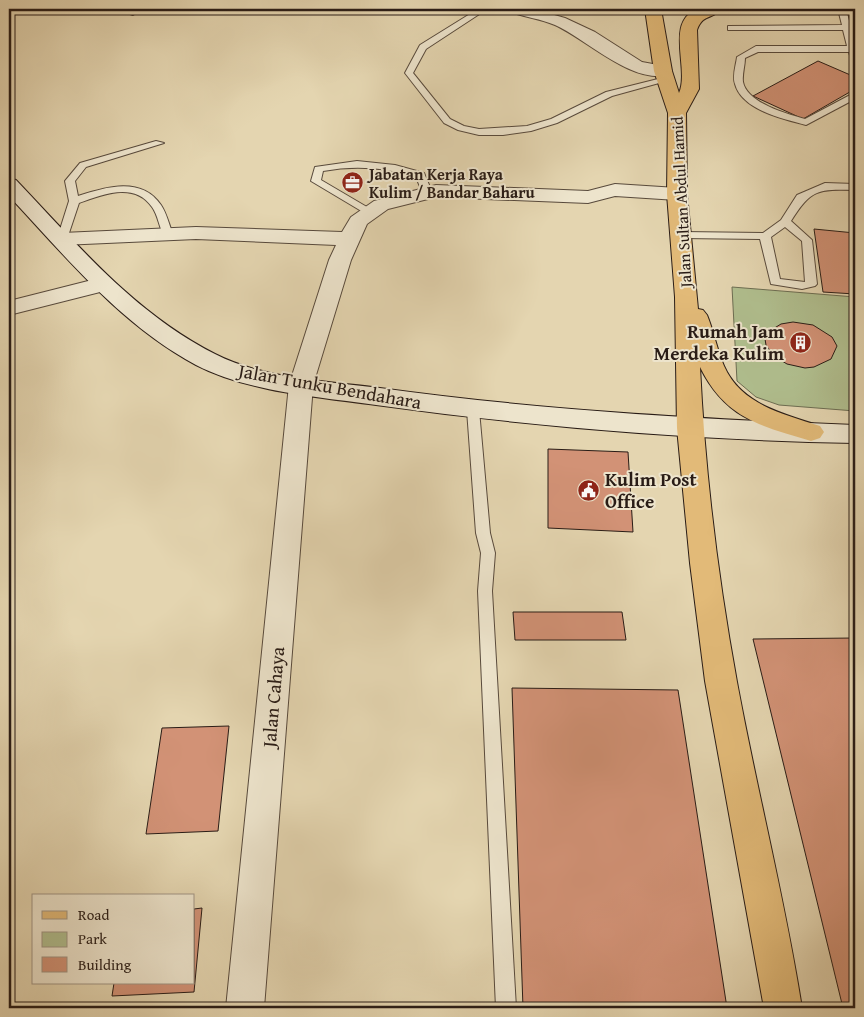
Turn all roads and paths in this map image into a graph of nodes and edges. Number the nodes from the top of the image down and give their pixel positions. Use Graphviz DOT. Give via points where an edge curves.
graph roads {
  1 [pos="482,9"];
  2 [pos="516,9"];
  3 [pos="653,9"];
  4 [pos="713,9"];
  5 [pos="842,9"];
  6 [pos="847,26"];
  7 [pos="731,28"];
  8 [pos="854,49"];
  9 [pos="855,60"];
  10 [pos="664,75"];
  11 [pos="855,96"];
  12 [pos="677,113"];
  13 [pos="159,143"];
  14 [pos="9,184"];
  15 [pos="855,187"];
  16 [pos="427,192"];
  17 [pos="677,194"];
  18 [pos="74,202"];
  19 [pos="374,208"];
  20 [pos="786,222"];
  21 [pos="168,234"];
  22 [pos="682,235"];
  23 [pos="765,236"];
  24 [pos="62,239"];
  25 [pos="350,239"];
  26 [pos="100,284"];
  27 [pos="686,297"];
  28 [pos="9,308"];
  29 [pos="300,385"];
  30 [pos="473,410"];
  31 [pos="690,428"];
  32 [pos="811,432"];
  33 [pos="855,434"];
  34 [pos="244,1008"];
  35 [pos="506,1008"];
  36 [pos="783,1008"];
  1 -- 10 [label="lane" via="423,47 409,73 447,121 461,128 479,132 528,129 554,121 609,94"];
  2 -- 10 [label="street" via="559,21 637,67"];
  3 -- 10 [label="main road, Jalan Sultan Abdul Hamid"];
  4 -- 12 [label="main road" via="705,10 691,24 688,34 690,88"];
  5 -- 6 [label="lane"];
  6 -- 7 [label="lane"];
  6 -- 8 [label="lane"];
  8 -- 9 [label="lane"];
  8 -- 11 [label="lane" via="756,49 741,57 739,84 748,98 806,122"];
  10 -- 12 [label="main road, Jalan Sultan Abdul Hamid"];
  12 -- 17 [label="main road, Jalan Sultan Abdul Hamid"];
  13 -- 18 [label="lane" via="83,165 70,181"];
  14 -- 24 [label="street, Jalan Tunku Bendahara"];
  15 -- 20 [label="lane" via="825,186 801,197"];
  16 -- 17 [label="street" via="588,197 615,190"];
  16 -- 19 [label="street"];
  16 -- 19 [label="lane" via="420,175 395,166 340,164 318,169 316,181"];
  17 -- 22 [label="main road, Jalan Sultan Abdul Hamid"];
  18 -- 21 [label="lane" via="120,187 144,194 157,206"];
  18 -- 24 [label="lane"];
  19 -- 25 [label="street, Jalan Cahaya" via="358,221"];
  20 -- 23 [label="lane"];
  20 -- 23 [label="lane" via="808,240 811,284 775,282"];
  21 -- 24 [label="street"];
  21 -- 25 [label="street"];
  22 -- 23 [label="lane"];
  22 -- 27 [label="main road, Jalan Sultan Abdul Hamid"];
  24 -- 26 [label="street, Jalan Tunku Bendahara"];
  25 -- 29 [label="street, Jalan Cahaya" via="340,260"];
  26 -- 28 [label="street"];
  26 -- 29 [label="street, Jalan Tunku Bendahara" via="158,331 220,366"];
  27 -- 31 [label="main road, Jalan Sultan Abdul Hamid"];
  27 -- 32 [label="main road" via="702,331 712,367 725,391 749,409"];
  29 -- 30 [label="street, Jalan Tunku Bendahara"];
  29 -- 34 [label="street, Jalan Cahaya"];
  30 -- 31 [label="street, Jalan Tunku Bendahara"];
  30 -- 35 [label="lane" via="483,533 488,553 484,591"];
  31 -- 32 [label="street, Jalan Tunku Bendahara"];
  31 -- 36 [label="main road, Jalan Sultan Abdul Hamid" via="704,563 721,681"];
  32 -- 33 [label="street, Jalan Tunku Bendahara"];
}
